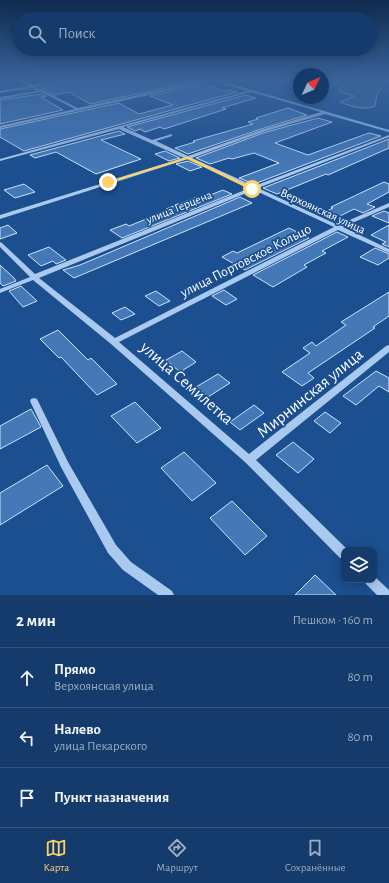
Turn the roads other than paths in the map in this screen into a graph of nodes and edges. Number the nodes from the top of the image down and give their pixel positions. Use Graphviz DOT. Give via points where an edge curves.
graph roads {
  1 [pos="83,108"];
  2 [pos="191,108"];
  3 [pos="311,108"];
  4 [pos="77,109"];
  5 [pos="326,112"];
  6 [pos="0,127"];
  7 [pos="389,127"];
  8 [pos="119,128"];
  9 [pos="387,130"];
  10 [pos="171,135"];
  11 [pos="389,136"];
  12 [pos="152,141"];
  13 [pos="187,158"];
  14 [pos="0,160"];
  15 [pos="252,189"];
  16 [pos="389,205"];
  17 [pos="0,217"];
  18 [pos="337,228"];
  19 [pos="0,244"];
  20 [pos="389,251"];
  21 [pos="34,277"];
  22 [pos="0,291"];
  23 [pos="114,342"];
  24 [pos="389,348"];
  25 [pos="34,401"];
  26 [pos="249,460"];
  27 [pos="341,551"];
  28 [pos="373,583"];
  29 [pos="168,595"];
  30 [pos="386,595"];
  1 -- 4 [label="street"];
  2 -- 8 [label="street"];
  3 -- 5 [label="street"];
  4 -- 6 [label="street"];
  5 -- 9 [label="street"];
  5 -- 13 [label="street" via="262,131"];
  7 -- 9 [label="street"];
  8 -- 12 [label="street, Верхоянская улица"];
  8 -- 14 [label="street"];
  10 -- 12 [label="street"];
  11 -- 15 [label="street, улица Герцена"];
  12 -- 13 [label="street, Верхоянская улица"];
  13 -- 15 [label="street, Верхоянская улица"];
  13 -- 17 [label="street"];
  15 -- 18 [label="street, Верхоянская улица"];
  15 -- 21 [label="street, улица Герцена"];
  16 -- 18 [label="street, улица Портовское Кольцо"];
  18 -- 20 [label="street, Верхоянская улица"];
  18 -- 23 [label="street, улица Портовское Кольцо"];
  19 -- 21 [label="street, улица Семилетка"];
  21 -- 22 [label="street, улица Герцена"];
  21 -- 23 [label="street, улица Семилетка"];
  23 -- 26 [label="street, улица Семилетка"];
  24 -- 26 [label="street, Мирнинская улица"];
  25 -- 29 [label="street" via="64,464 112,549 126,566"];
  26 -- 27 [label="street, улица Семилетка"];
  28 -- 30 [label="street"];
}
